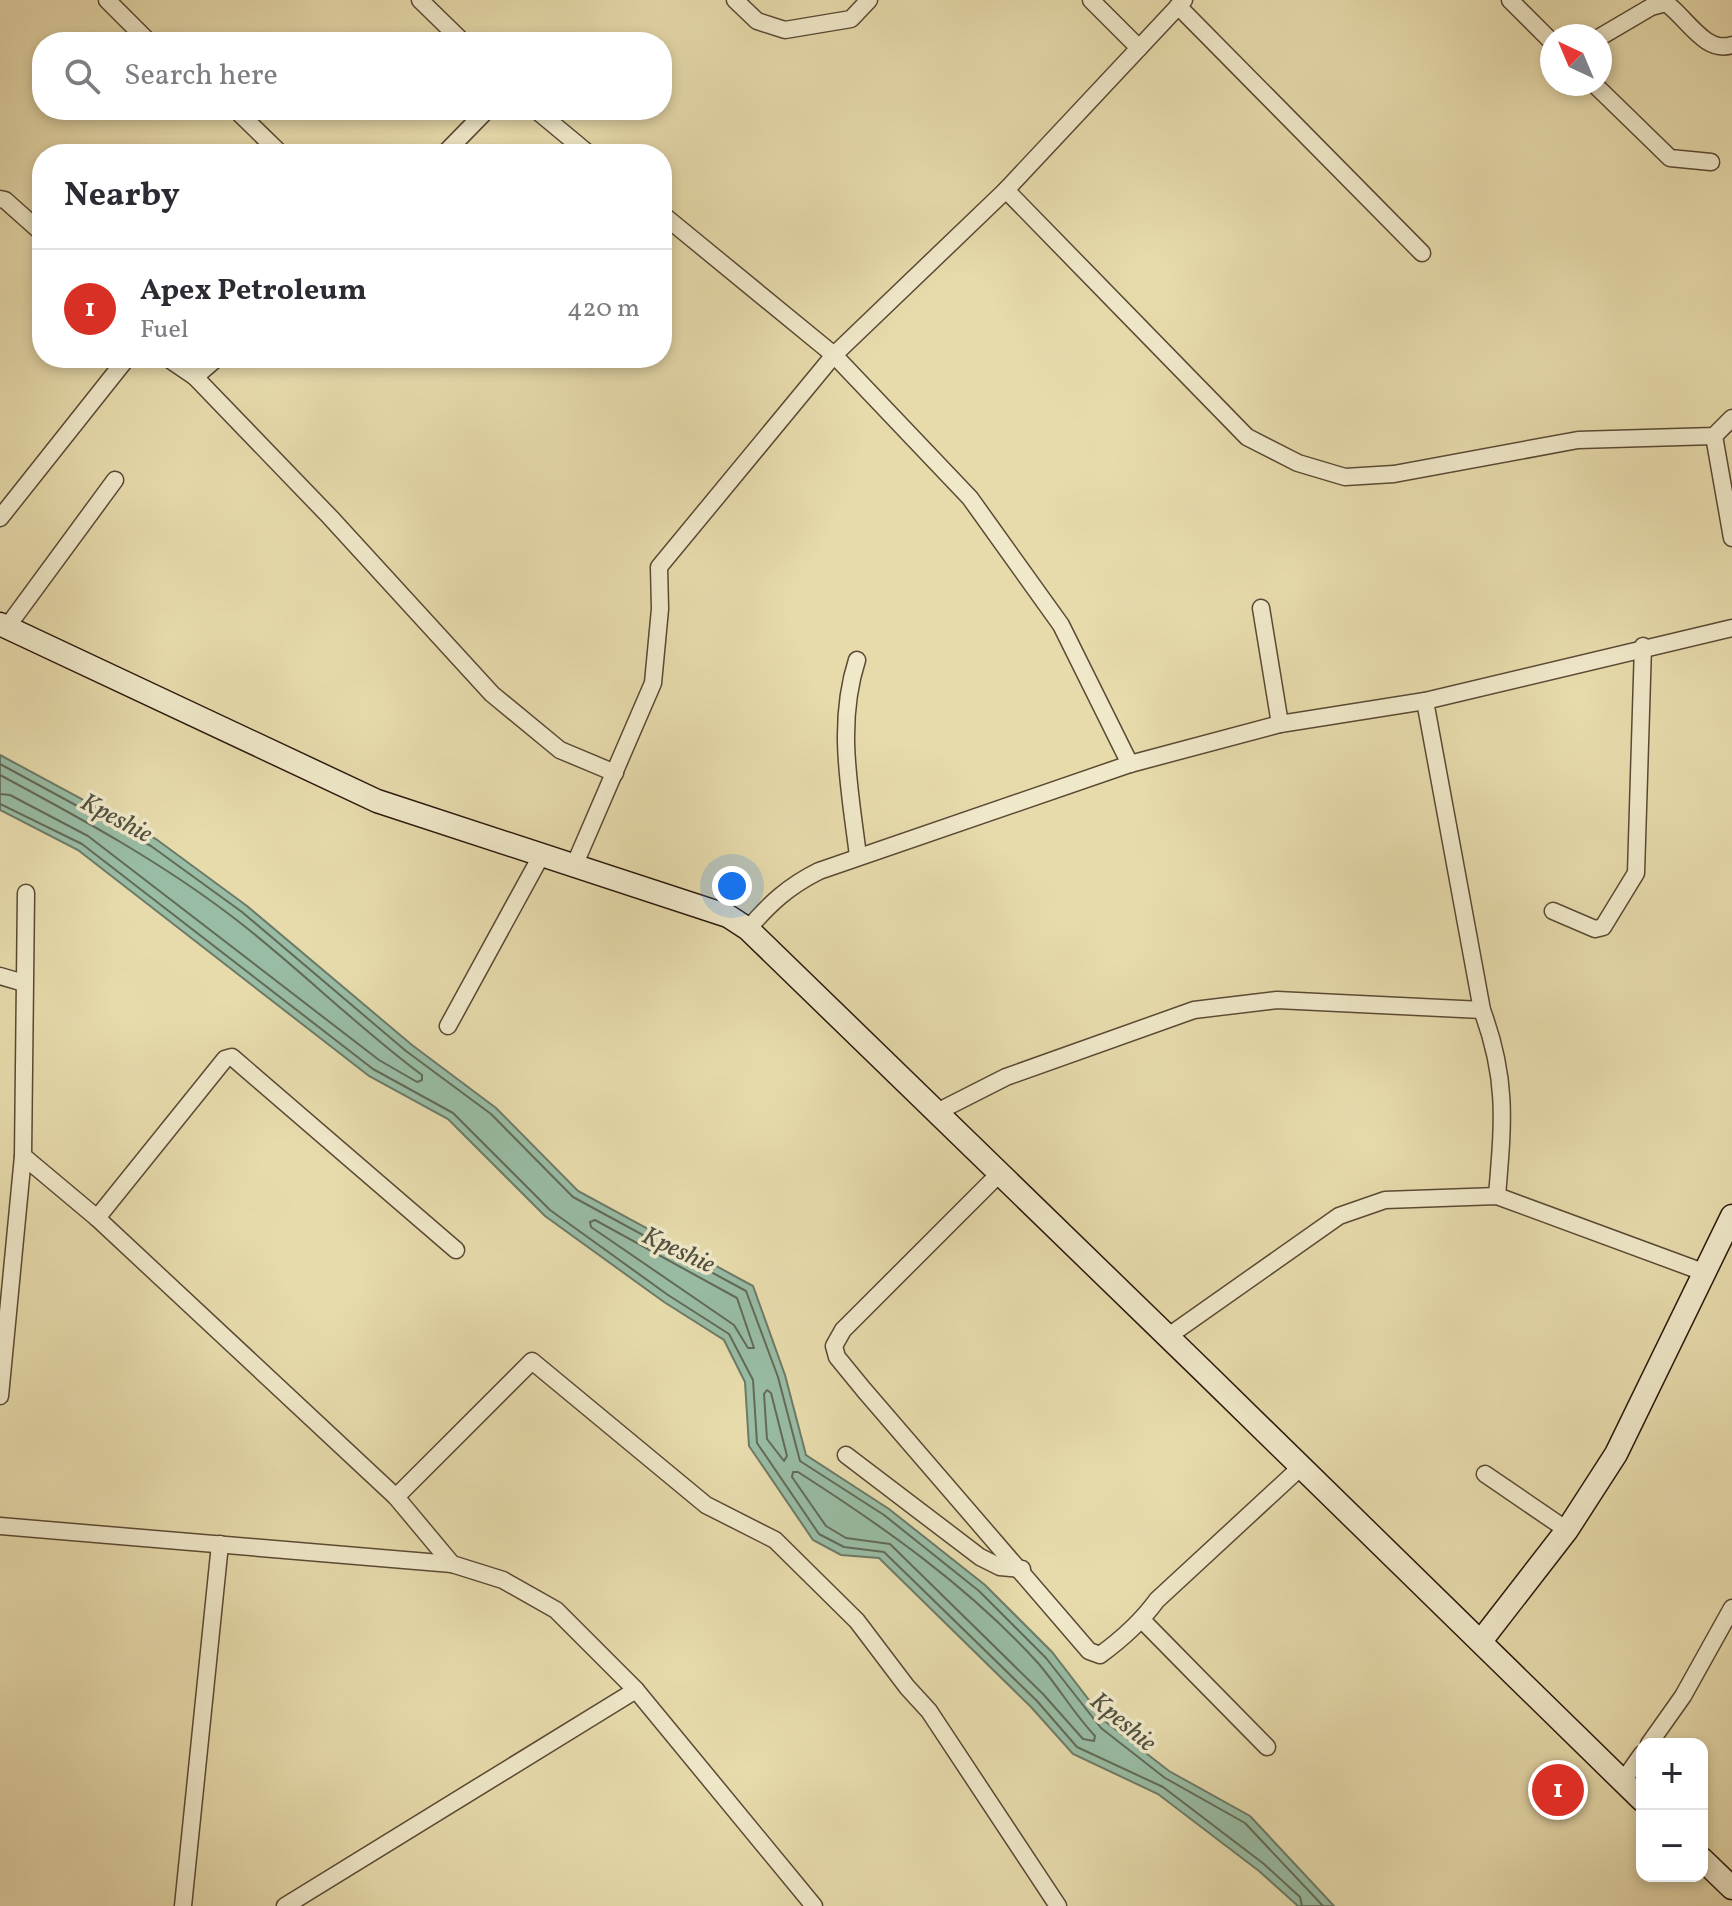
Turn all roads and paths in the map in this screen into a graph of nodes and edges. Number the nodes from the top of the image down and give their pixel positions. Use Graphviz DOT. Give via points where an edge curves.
graph roads {
  1 [pos="107,0"];
  2 [pos="420,0"];
  3 [pos="735,0"];
  4 [pos="869,0"];
  5 [pos="1091,0"];
  6 [pos="1510,0"];
  7 [pos="1181,3"];
  8 [pos="1540,30"];
  9 [pos="1612,30"];
  10 [pos="139,32"];
  11 [pos="453,32"];
  12 [pos="1732,45"];
  13 [pos="1139,48"];
  14 [pos="1606,96"];
  15 [pos="246,120"];
  16 [pos="477,120"];
  17 [pos="548,120"];
  18 [pos="271,144"];
  19 [pos="454,144"];
  20 [pos="577,144"];
  21 [pos="1711,162"];
  22 [pos="1006,190"];
  23 [pos="0,199"];
  24 [pos="672,222"];
  25 [pos="32,224"];
  26 [pos="1422,253"];
  27 [pos="834,355"];
  28 [pos="119,368"];
  29 [pos="182,368"];
  30 [pos="205,368"];
  31 [pos="195,377"];
  32 [pos="1732,418"];
  33 [pos="1714,436"];
  34 [pos="115,480"];
  35 [pos="0,518"];
  36 [pos="1732,538"];
  37 [pos="1261,608"];
  38 [pos="3,625"];
  39 [pos="1732,628"];
  40 [pos="1643,646"];
  41 [pos="857,660"];
  42 [pos="1425,701"];
  43 [pos="1280,724"];
  44 [pos="1130,764"];
  45 [pos="615,773"];
  46 [pos="541,856"];
  47 [pos="858,856"];
  48 [pos="574,866"];
  49 [pos="26,893"];
  50 [pos="1553,911"];
  51 [pos="748,929"];
  52 [pos="0,976"];
  53 [pos="24,983"];
  54 [pos="1482,1010"];
  55 [pos="448,1026"];
  56 [pos="937,1112"];
  57 [pos="23,1156"];
  58 [pos="999,1174"];
  59 [pos="1497,1196"];
  60 [pos="1732,1216"];
  61 [pos="97,1218"];
  62 [pos="456,1250"];
  63 [pos="1703,1272"];
  64 [pos="1170,1335"];
  65 [pos="0,1396"];
  66 [pos="846,1455"];
  67 [pos="1302,1466"];
  68 [pos="1485,1474"];
  69 [pos="396,1497"];
  70 [pos="0,1526"];
  71 [pos="1567,1530"];
  72 [pos="220,1544"];
  73 [pos="452,1564"];
  74 [pos="1022,1569"];
  75 [pos="1732,1608"];
  76 [pos="1142,1620"];
  77 [pos="1481,1641"];
  78 [pos="636,1690"];
  79 [pos="1653,1738"];
  80 [pos="1267,1747"];
  81 [pos="1636,1763"];
  82 [pos="1623,1781"];
  83 [pos="1636,1794"];
  84 [pos="1708,1865"];
  85 [pos="1732,1888"];
  86 [pos="183,1906"];
  87 [pos="285,1906"];
  88 [pos="814,1906"];
  89 [pos="1058,1906"];
  1 -- 10 [label="street"];
  2 -- 11 [label="street"];
  3 -- 4 [label="street" via="757,21 785,30 851,19"];
  5 -- 13 [label="street"];
  6 -- 8 [label="street"];
  7 -- 13 [label="street"];
  7 -- 26 [label="street"];
  9 -- 12 [label="street" via="1666,3 1709,45"];
  13 -- 22 [label="street"];
  14 -- 21 [label="street" via="1661,152 1679,161"];
  15 -- 18 [label="street"];
  16 -- 19 [label="street"];
  17 -- 20 [label="street"];
  22 -- 27 [label="street"];
  22 -- 33 [label="street" via="1247,437 1298,463 1345,477 1394,474 1578,440"];
  23 -- 25 [label="street"];
  24 -- 27 [label="street"];
  27 -- 44 [label="street" via="978,509 1061,625"];
  27 -- 45 [label="street" via="659,567 653,683"];
  28 -- 35 [label="street"];
  29 -- 31 [label="street"];
  30 -- 31 [label="street"];
  31 -- 45 [label="street" via="492,694 560,750"];
  32 -- 33 [label="street"];
  33 -- 36 [label="street"];
  34 -- 38 [label="street"];
  37 -- 43 [label="street"];
  38 -- 46 [label="street" via="350,789"];
  39 -- 40 [label="street"];
  40 -- 42 [label="street"];
  40 -- 50 [label="street" via="1636,873 1603,927 1595,929"];
  41 -- 47 [label="street" via="843,733"];
  42 -- 43 [label="street"];
  42 -- 54 [label="street"];
  43 -- 44 [label="street"];
  44 -- 47 [label="street"];
  45 -- 48 [label="street"];
  46 -- 48 [label="street"];
  46 -- 55 [label="street"];
  47 -- 51 [label="street" via="792,885"];
  48 -- 51 [label="street" via="728,916"];
  49 -- 53 [label="street"];
  51 -- 56 [label="street"];
  52 -- 53 [label="street"];
  53 -- 57 [label="street"];
  54 -- 56 [label="street" via="1277,1000 1194,1010 1006,1077"];
  54 -- 59 [label="street" via="1498,1054 1504,1107"];
  56 -- 58 [label="street"];
  57 -- 61 [label="street"];
  57 -- 65 [label="street"];
  58 -- 64 [label="street"];
  58 -- 74 [label="street" via="843,1330 834,1346 864,1390"];
  59 -- 63 [label="street"];
  59 -- 64 [label="street" via="1385,1200 1339,1216"];
  60 -- 63 [label="street"];
  61 -- 62 [label="street" via="225,1059 232,1057"];
  61 -- 69 [label="street"];
  63 -- 71 [label="street" via="1616,1454"];
  64 -- 67 [label="street"];
  66 -- 74 [label="street" via="980,1557 1000,1567"];
  67 -- 76 [label="street" via="1157,1600"];
  67 -- 77 [label="street"];
  68 -- 71 [label="street"];
  69 -- 73 [label="street"];
  69 -- 89 [label="street" via="532,1361 706,1505 775,1540 857,1621 929,1711"];
  70 -- 72 [label="street"];
  71 -- 77 [label="street"];
  72 -- 73 [label="street"];
  72 -- 86 [label="street"];
  73 -- 78 [label="street" via="503,1580 556,1610"];
  74 -- 76 [label="street" via="1089,1651 1100,1655"];
  75 -- 79 [label="street"];
  76 -- 80 [label="street"];
  77 -- 82 [label="street"];
  78 -- 87 [label="street"];
  78 -- 88 [label="street"];
  81 -- 82 [label="street"];
  82 -- 83 [label="street"];
  84 -- 85 [label="street"];
}
